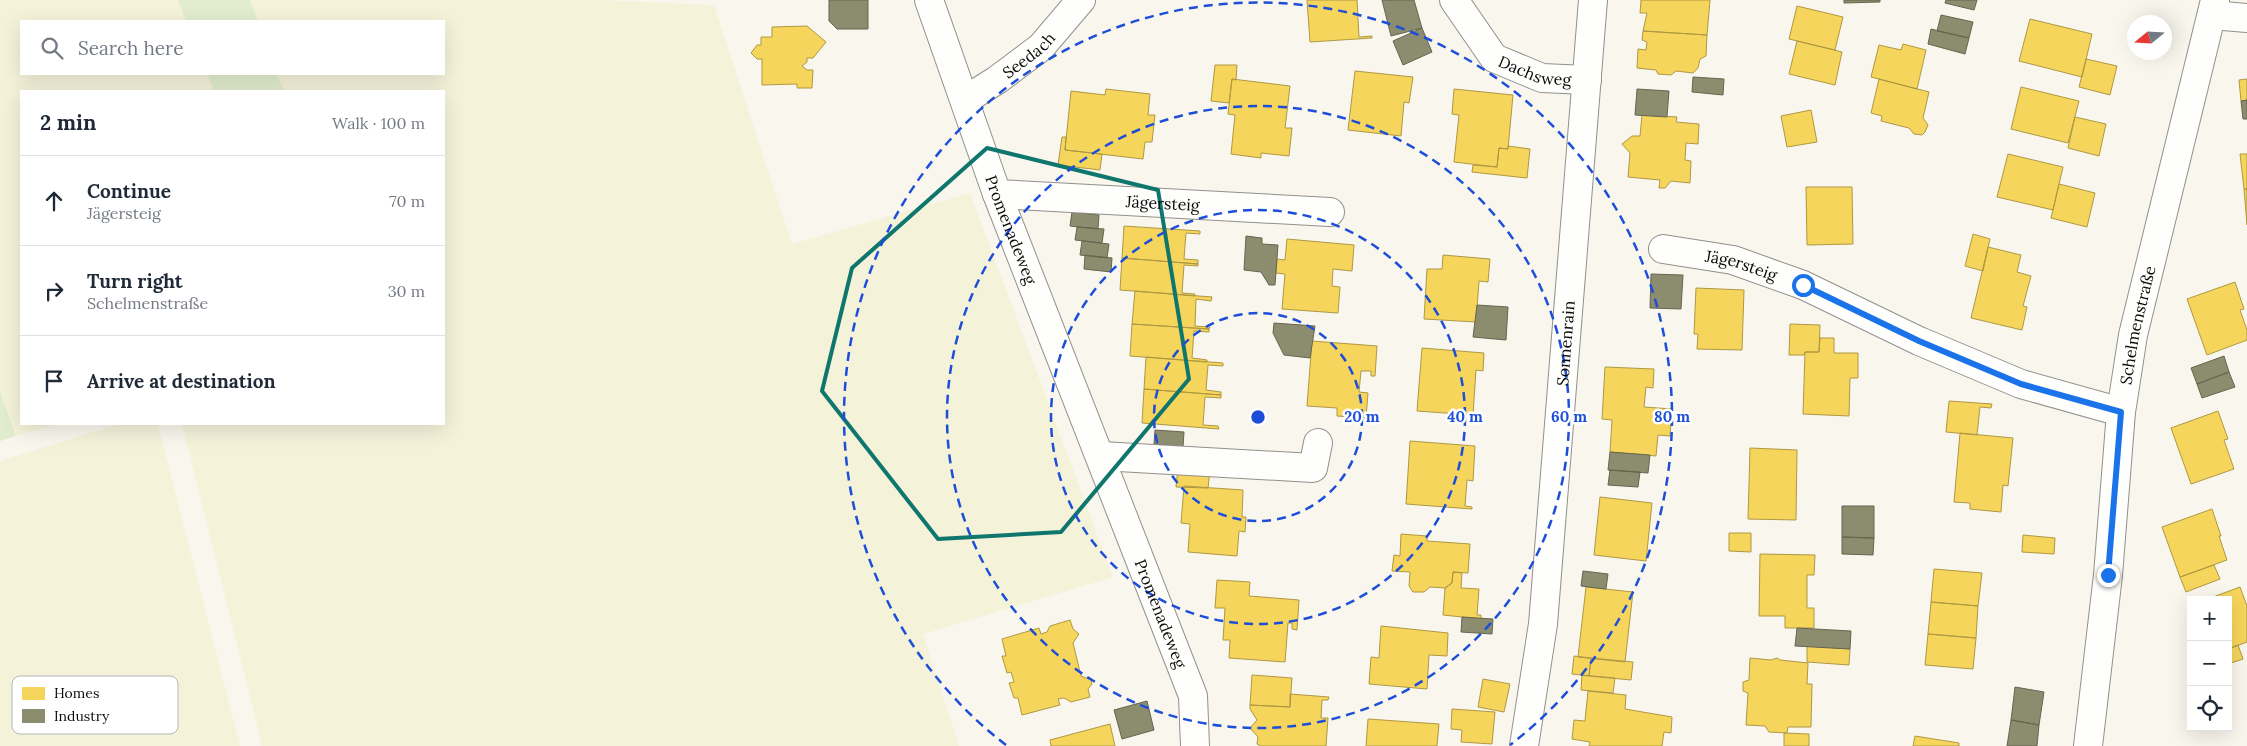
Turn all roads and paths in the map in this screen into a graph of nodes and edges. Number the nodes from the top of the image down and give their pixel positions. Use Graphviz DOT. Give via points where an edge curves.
graph roads {
  1 [pos="929,0"];
  2 [pos="1082,0"];
  3 [pos="1454,0"];
  4 [pos="1593,0"];
  5 [pos="2214,7"];
  6 [pos="2247,18"];
  7 [pos="1587,80"];
  8 [pos="965,100"];
  9 [pos="998,194"];
  10 [pos="1330,212"];
  11 [pos="1663,249"];
  12 [pos="2121,412"];
  13 [pos="1318,443"];
  14 [pos="1101,456"];
  15 [pos="1195,746"];
  16 [pos="1524,746"];
  17 [pos="2088,746"];
  1 -- 8 [label="street, Promenadeweg"];
  2 -- 8 [label="street, Seedach" via="1041,47"];
  3 -- 7 [label="street, Dachsweg" via="1494,58 1542,78"];
  4 -- 7 [label="street, Sonnenrain"];
  5 -- 6 [label="street"];
  5 -- 12 [label="street, Schelmenstraße" via="2133,335"];
  7 -- 16 [label="street, Sonnenrain" via="1543,624"];
  8 -- 9 [label="street, Promenadeweg"];
  9 -- 10 [label="street, Jägersteig"];
  9 -- 14 [label="street, Promenadeweg"];
  11 -- 12 [label="street, Jägersteig" via="1733,260 1794,282 1919,341 2021,384"];
  12 -- 17 [label="street, Schelmenstraße" via="2108,575"];
  13 -- 14 [label="street" via="1312,468"];
  14 -- 15 [label="street, Promenadeweg" via="1193,696"];
}
